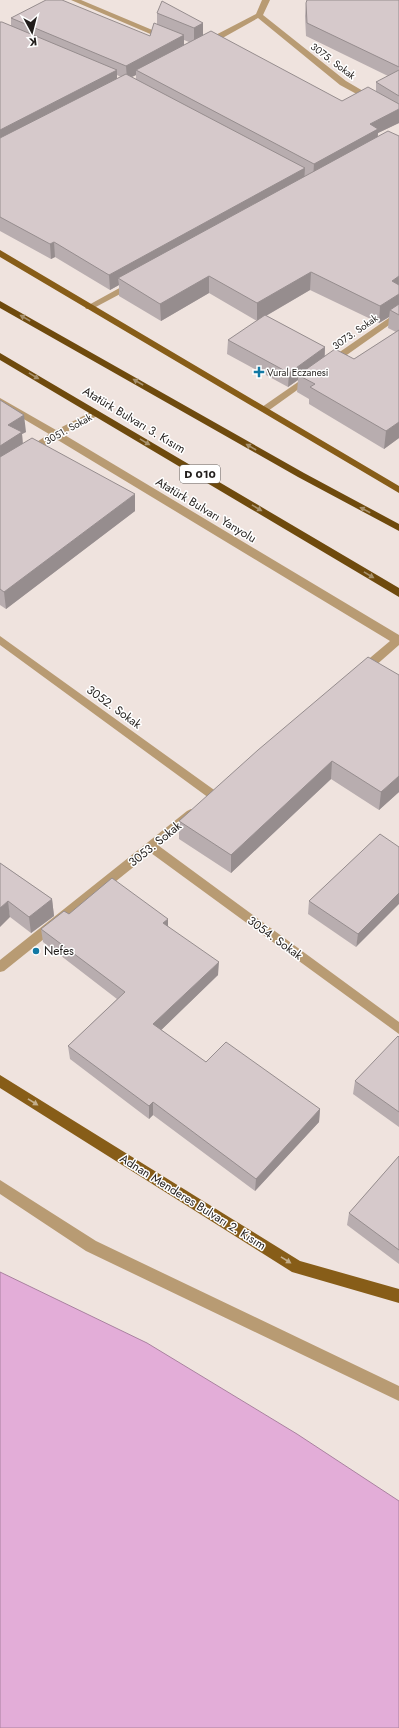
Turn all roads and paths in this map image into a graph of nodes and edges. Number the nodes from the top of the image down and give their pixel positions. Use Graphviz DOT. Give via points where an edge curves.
graph roads {
  1 [pos="75,0"];
  2 [pos="266,0"];
  3 [pos="260,15"];
  4 [pos="173,41"];
  5 [pos="201,46"];
  6 [pos="399,115"];
  7 [pos="0,253"];
  8 [pos="144,277"];
  9 [pos="0,304"];
  10 [pos="89,307"];
  11 [pos="399,314"];
  12 [pos="0,356"];
  13 [pos="0,401"];
  14 [pos="265,409"];
  15 [pos="96,413"];
  16 [pos="56,434"];
  17 [pos="0,470"];
  18 [pos="399,490"];
  19 [pos="399,528"];
  20 [pos="399,593"];
  21 [pos="0,640"];
  22 [pos="399,640"];
  23 [pos="350,680"];
  24 [pos="225,785"];
  25 [pos="213,795"];
  26 [pos="152,847"];
  27 [pos="0,967"];
  28 [pos="399,1029"];
  29 [pos="0,1081"];
  30 [pos="0,1186"];
  31 [pos="399,1296"];
  32 [pos="399,1394"];
  1 -- 4 [label="street"];
  2 -- 3 [label="street"];
  3 -- 5 [label="street"];
  3 -- 6 [label="street, 3075. Sokak" via="343,83"];
  7 -- 10 [label="main road"];
  8 -- 10 [label="street"];
  19 -- 9 [label="highway, one-way"];
  10 -- 14 [label="main road"];
  11 -- 14 [label="street, 3073. Sokak"];
  12 -- 15 [label="highway, Atatürk Bulvarı 3. Kısım / D 010, one-way"];
  13 -- 16 [label="street, Atatürk Bulvarı Yanyolu"];
  14 -- 18 [label="main road"];
  15 -- 16 [label="street, 3051. Sokak"];
  15 -- 20 [label="highway, Atatürk Bulvarı 3. Kısım / D 010, one-way"];
  16 -- 17 [label="street, 3051. Sokak"];
  16 -- 22 [label="street, Atatürk Bulvarı Yanyolu"];
  21 -- 25 [label="street, 3052. Sokak"];
  22 -- 23 [label="street"];
  24 -- 25 [label="street, 3053. Sokak"];
  25 -- 26 [label="street, 3053. Sokak"];
  26 -- 27 [label="street, 3053. Sokak"];
  26 -- 28 [label="street, 3054. Sokak"];
  29 -- 31 [label="main road, Adnan Menderes Bulvarı 2. Kısım, one-way" via="297,1267"];
  30 -- 32 [label="street" via="92,1246"];
}
